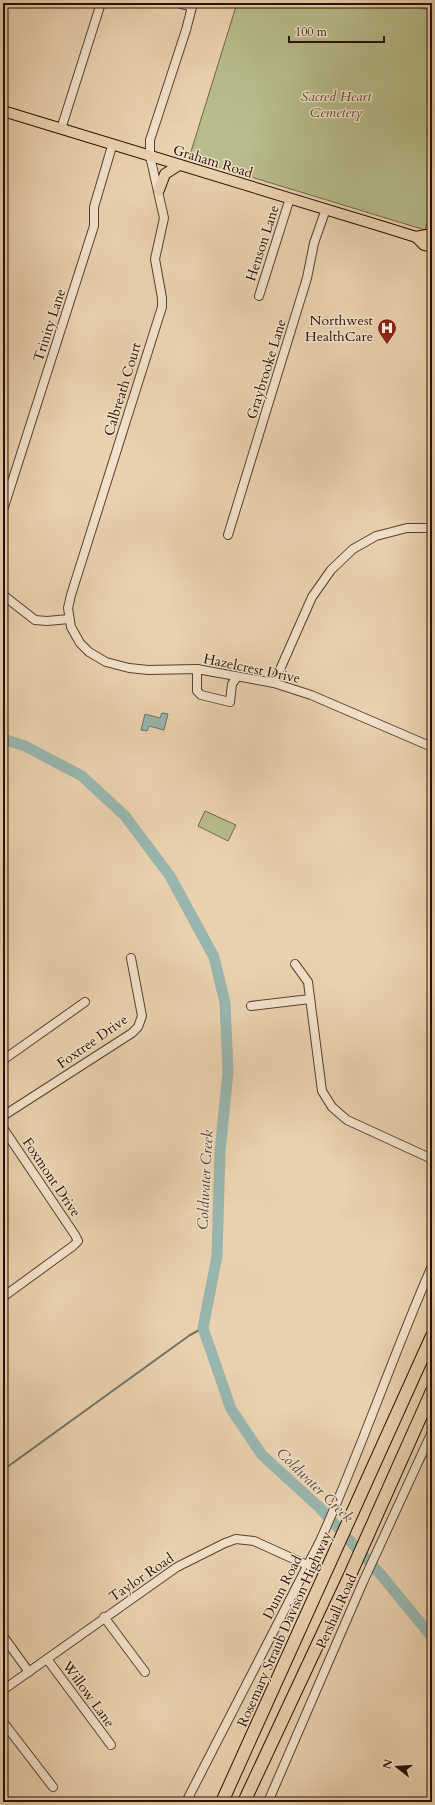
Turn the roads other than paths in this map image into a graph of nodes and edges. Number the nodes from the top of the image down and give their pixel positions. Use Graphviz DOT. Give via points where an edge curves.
graph roads {
  1 [pos="101,3"];
  2 [pos="178,3"];
  3 [pos="192,5"];
  4 [pos="3,111"];
  5 [pos="61,129"];
  6 [pos="112,146"];
  7 [pos="150,156"];
  8 [pos="179,165"];
  9 [pos="159,190"];
  10 [pos="290,198"];
  11 [pos="326,209"];
  12 [pos="416,236"];
  13 [pos="432,237"];
  14 [pos="432,247"];
  15 [pos="258,296"];
  16 [pos="3,510"];
  17 [pos="432,528"];
  18 [pos="228,535"];
  19 [pos="3,595"];
  20 [pos="68,619"];
  21 [pos="71,627"];
  22 [pos="197,669"];
  23 [pos="237,677"];
  24 [pos="274,683"];
  25 [pos="432,747"];
  26 [pos="131,958"];
  27 [pos="295,964"];
  28 [pos="310,999"];
  29 [pos="85,1002"];
  30 [pos="251,1006"];
  31 [pos="3,1060"];
  32 [pos="3,1116"];
  33 [pos="3,1128"];
  34 [pos="432,1159"];
  35 [pos="432,1266"];
  36 [pos="3,1296"];
  37 [pos="432,1336"];
  38 [pos="432,1392"];
  39 [pos="432,1432"];
  40 [pos="307,1565"];
  41 [pos="104,1617"];
  42 [pos="3,1636"];
  43 [pos="47,1659"];
  44 [pos="29,1672"];
  45 [pos="145,1672"];
  46 [pos="3,1690"];
  47 [pos="3,1722"];
  48 [pos="111,1745"];
  49 [pos="53,1787"];
  50 [pos="186,1802"];
  51 [pos="222,1802"];
  52 [pos="244,1802"];
  53 [pos="268,1802"];
  1 -- 5 [label="street"];
  2 -- 3 [label="street"];
  3 -- 7 [label="street, Calbreath Court" via="151,134"];
  4 -- 5 [label="main road, Graham Road"];
  5 -- 6 [label="main road, Graham Road"];
  6 -- 7 [label="main road, Graham Road"];
  6 -- 16 [label="street, Trinity Lane" via="94,207 94,226"];
  7 -- 8 [label="main road, Graham Road"];
  7 -- 9 [label="street, Calbreath Court"];
  8 -- 9 [label="main road" via="165,174"];
  8 -- 10 [label="main road, Graham Road"];
  9 -- 20 [label="street, Calbreath Court" via="164,218 155,265 162,307 71,595"];
  10 -- 11 [label="main road, Graham Road"];
  10 -- 15 [label="street, Henson Lane"];
  11 -- 12 [label="main road, Graham Road"];
  11 -- 18 [label="street, Graybrooke Lane"];
  12 -- 13 [label="main road, Graham Road"];
  12 -- 14 [label="main road, Graham Road" via="424,245"];
  17 -- 24 [label="street" via="407,528 376,536 353,549 331,570 312,597"];
  19 -- 20 [label="street" via="35,620"];
  20 -- 21 [label="street, Calbreath Court"];
  21 -- 22 [label="street, Hazelcrest Drive" via="80,643 106,662 148,670"];
  22 -- 23 [label="street, Hazelcrest Drive"];
  22 -- 23 [label="street" via="196,691 201,695 230,702 232,684"];
  23 -- 24 [label="street, Hazelcrest Drive"];
  24 -- 25 [label="street, Hazelcrest Drive" via="311,695"];
  26 -- 32 [label="street, Foxtree Drive" via="142,1016 138,1027"];
  27 -- 28 [label="street" via="308,982"];
  28 -- 30 [label="street"];
  28 -- 34 [label="street" via="322,1091 332,1107 347,1120"];
  29 -- 31 [label="street"];
  33 -- 36 [label="street, Foxmont Drive" via="78,1241"];
  35 -- 40 [label="street, Dunn Road" via="337,1502"];
  37 -- 51 [label="highway, Rosemary Straub Davison Highway"];
  38 -- 52 [label="highway"];
  39 -- 53 [label="street, Pershall Road" via="363,1582"];
  40 -- 41 [label="street, Taylor Road" via="254,1541 236,1539 214,1547 177,1567"];
  40 -- 50 [label="street, Dunn Road"];
  41 -- 43 [label="street, Taylor Road"];
  41 -- 45 [label="street"];
  42 -- 44 [label="street"];
  43 -- 44 [label="street, Taylor Road"];
  43 -- 48 [label="street, Willow Lane"];
  44 -- 46 [label="street, Taylor Road"];
  47 -- 49 [label="street"];
}
